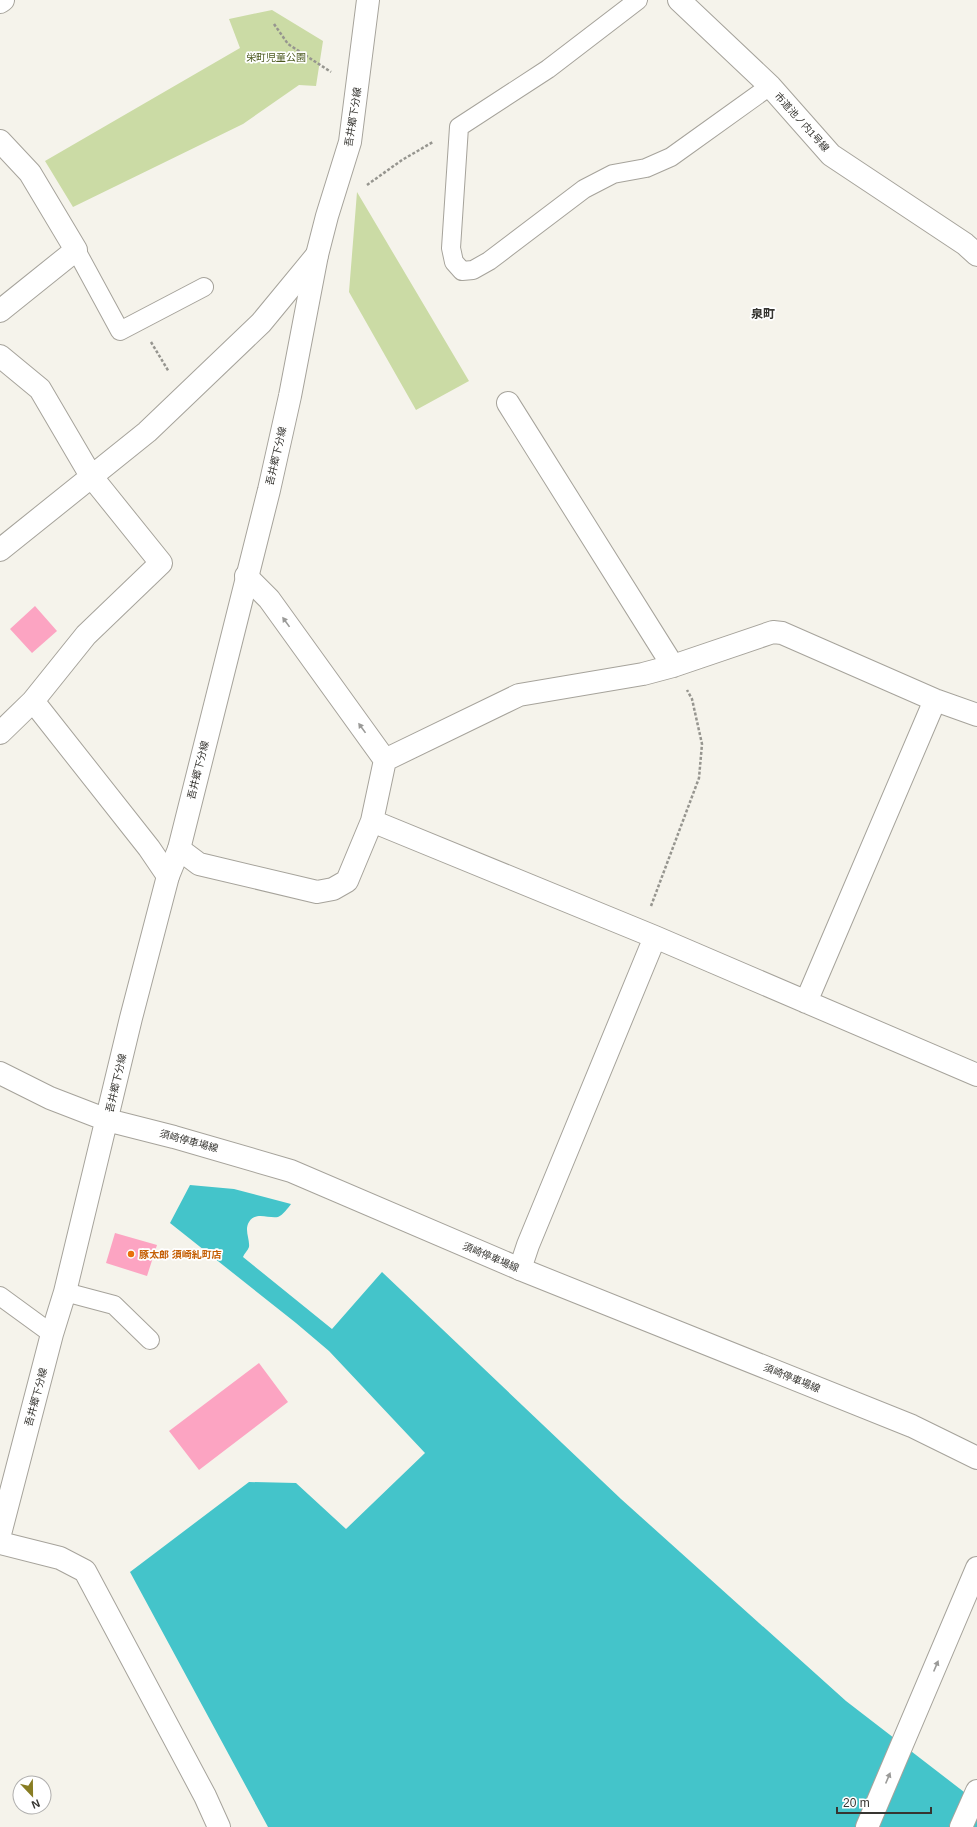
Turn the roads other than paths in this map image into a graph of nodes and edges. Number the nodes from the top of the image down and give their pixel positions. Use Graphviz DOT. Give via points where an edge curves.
graph roads {
  1 [pos="3,0"];
  2 [pos="368,0"];
  3 [pos="638,0"];
  4 [pos="679,0"];
  5 [pos="0,2"];
  6 [pos="770,86"];
  7 [pos="0,141"];
  8 [pos="973,244"];
  9 [pos="76,250"];
  10 [pos="317,255"];
  11 [pos="204,287"];
  12 [pos="0,311"];
  13 [pos="0,356"];
  14 [pos="508,403"];
  15 [pos="92,476"];
  16 [pos="0,550"];
  17 [pos="246,576"];
  18 [pos="673,666"];
  19 [pos="935,700"];
  20 [pos="33,701"];
  21 [pos="977,715"];
  22 [pos="0,733"];
  23 [pos="385,760"];
  24 [pos="372,821"];
  25 [pos="179,849"];
  26 [pos="168,876"];
  27 [pos="648,935"];
  28 [pos="806,1002"];
  29 [pos="0,1073"];
  30 [pos="977,1075"];
  31 [pos="107,1120"];
  32 [pos="520,1269"];
  33 [pos="65,1292"];
  34 [pos="0,1296"];
  35 [pos="52,1334"];
  36 [pos="150,1340"];
  37 [pos="977,1458"];
  38 [pos="4,1502"];
  39 [pos="0,1534"];
  40 [pos="0,1543"];
  41 [pos="977,1568"];
  42 [pos="977,1790"];
  43 [pos="219,1827"];
  44 [pos="867,1827"];
  45 [pos="961,1827"];
  1 -- 5 [label="main road"];
  2 -- 10 [label="main road, 吾井郷下分線" via="350,142"];
  3 -- 6 [label="lane" via="548,69 459,127 451,248 454,262 462,271 473,270 489,260 584,189 613,174 646,168 671,157"];
  4 -- 6 [label="main road, 市道池ノ内1号線"];
  6 -- 8 [label="main road, 市道池ノ内1号線" via="831,155"];
  7 -- 9 [label="main road" via="30,173"];
  9 -- 11 [label="lane" via="120,331"];
  9 -- 12 [label="main road"];
  10 -- 15 [label="main road" via="261,323 147,432"];
  10 -- 17 [label="main road, 吾井郷下分線" via="289,403"];
  13 -- 15 [label="main road" via="40,389"];
  14 -- 18 [label="main road"];
  15 -- 16 [label="main road"];
  15 -- 20 [label="main road" via="161,563 86,635"];
  23 -- 17 [label="main road, one-way" via="270,600"];
  17 -- 25 [label="main road, 吾井郷下分線"];
  18 -- 19 [label="main road" via="773,632 782,633"];
  18 -- 23 [label="main road" via="643,674 519,695"];
  19 -- 21 [label="main road"];
  19 -- 28 [label="main road"];
  20 -- 22 [label="main road"];
  20 -- 26 [label="main road" via="149,848"];
  23 -- 24 [label="main road"];
  24 -- 25 [label="main road" via="347,881 333,889 318,892 199,864"];
  24 -- 27 [label="main road"];
  25 -- 26 [label="main road, 吾井郷下分線"];
  26 -- 31 [label="main road, 吾井郷下分線"];
  27 -- 28 [label="main road"];
  27 -- 32 [label="main road"];
  28 -- 30 [label="main road"];
  29 -- 31 [label="main road, 須崎停車場線" via="50,1098"];
  31 -- 32 [label="main road, 須崎停車場線" via="291,1171"];
  31 -- 33 [label="main road, 吾井郷下分線"];
  32 -- 37 [label="main road, 須崎停車場線" via="912,1426"];
  33 -- 35 [label="main road, 吾井郷下分線"];
  33 -- 36 [label="lane" via="114,1305"];
  34 -- 35 [label="lane"];
  35 -- 38 [label="main road, 吾井郷下分線"];
  38 -- 39 [label="main road, 吾井郷下分線"];
  40 -- 43 [label="main road" via="60,1558 85,1571"];
  44 -- 41 [label="main road, one-way"];
  42 -- 45 [label="main road"];
}
